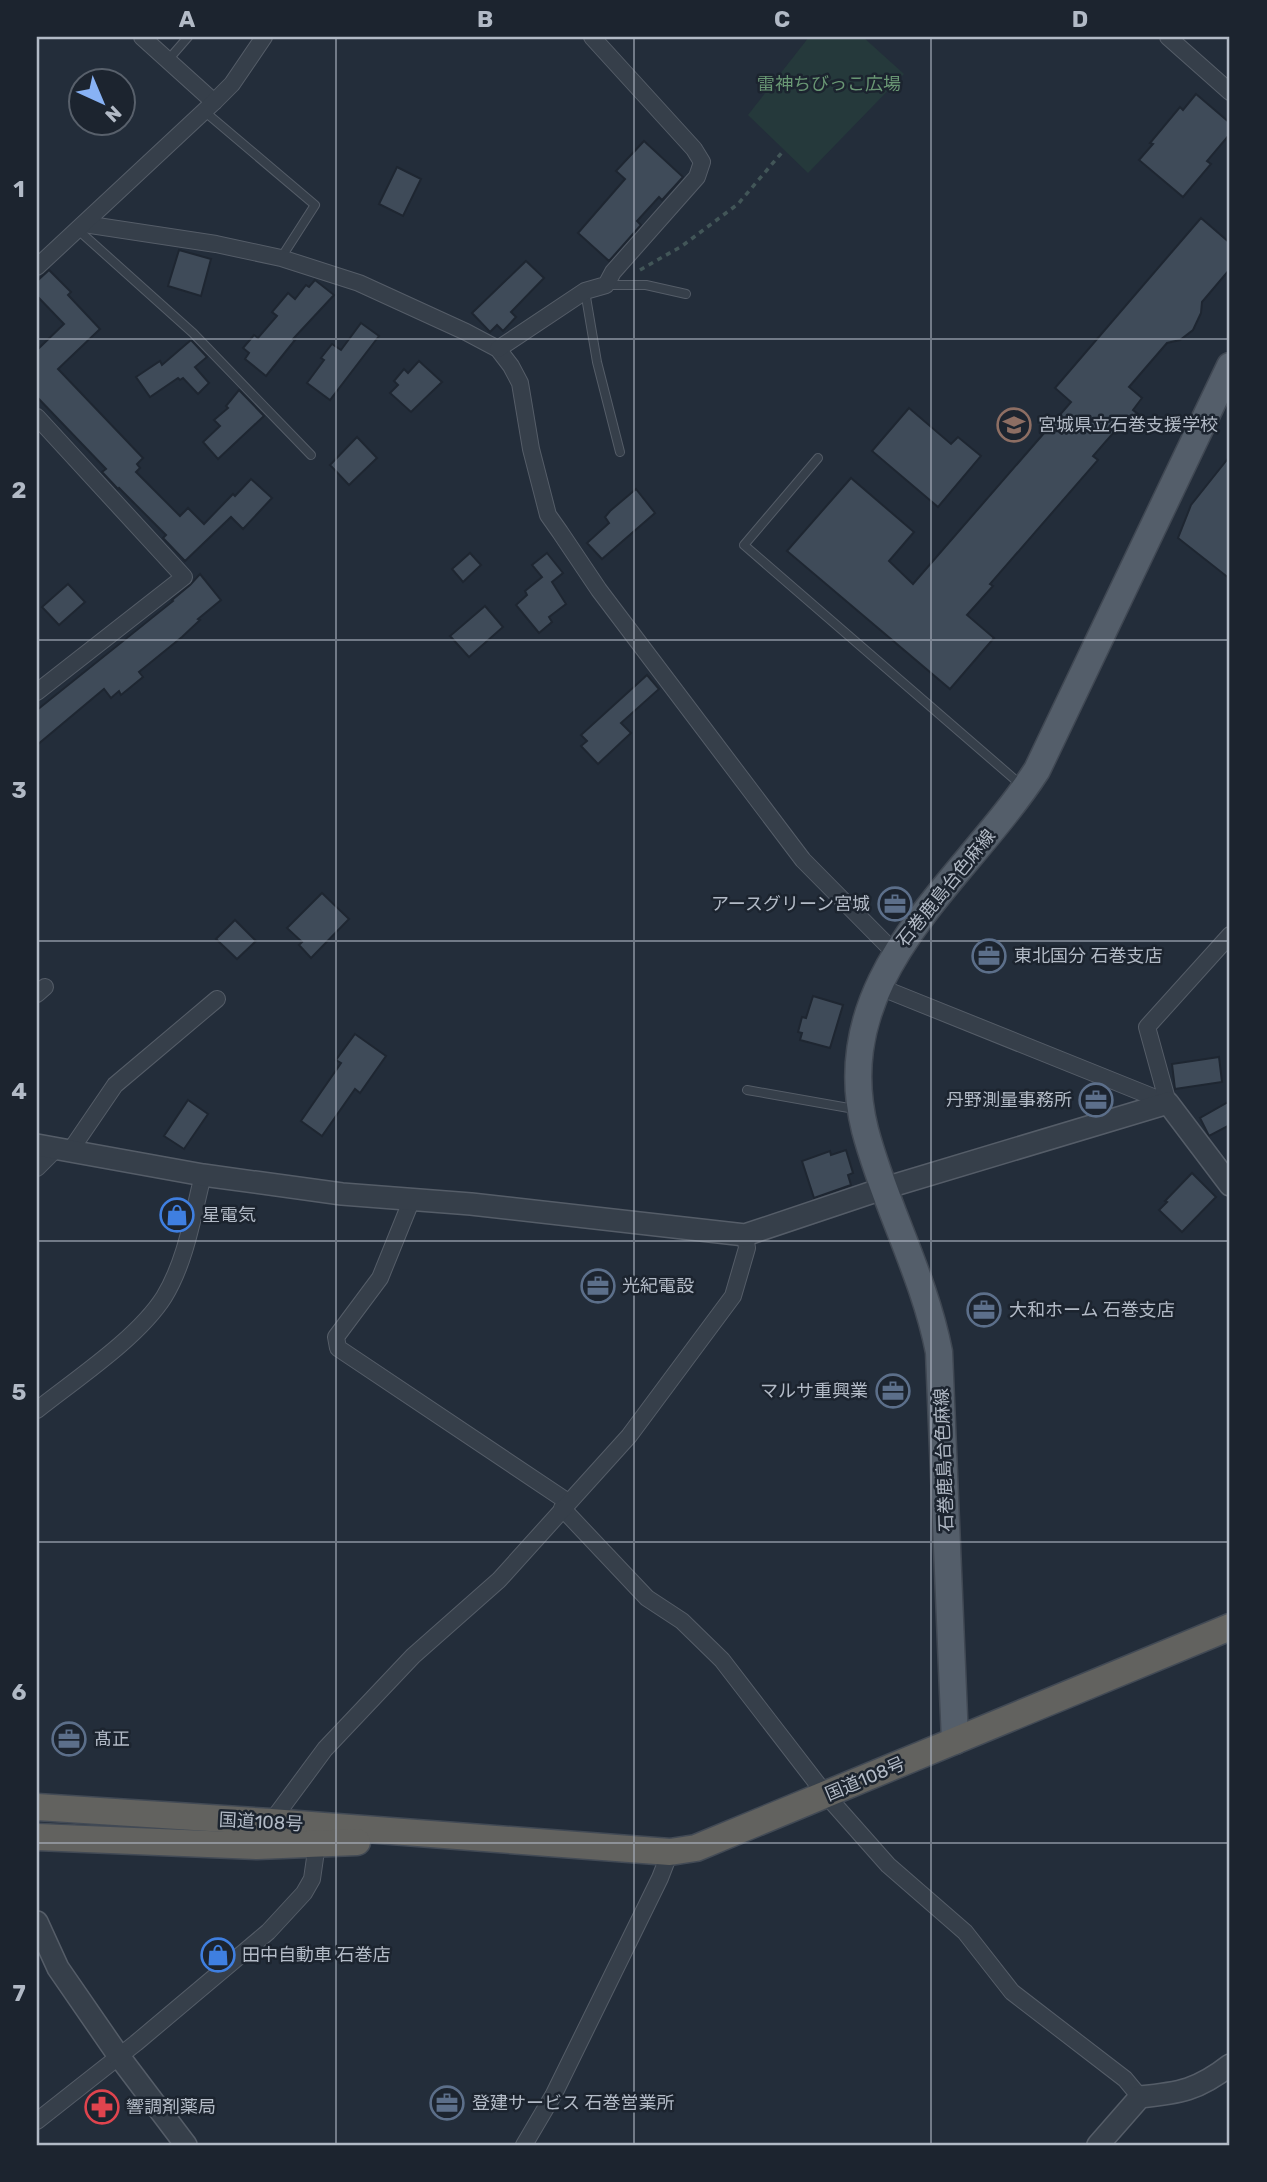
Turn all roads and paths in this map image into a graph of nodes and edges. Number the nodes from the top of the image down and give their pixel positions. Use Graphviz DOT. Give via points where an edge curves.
graph roads {
  1 [pos="142,37"];
  2 [pos="188,37"];
  3 [pos="264,37"];
  4 [pos="592,37"];
  5 [pos="1168,37"];
  6 [pos="168,60"];
  7 [pos="1230,92"];
  8 [pos="209,106"];
  9 [pos="784,150"];
  10 [pos="81,226"];
  11 [pos="281,258"];
  12 [pos="37,267"];
  13 [pos="606,285"];
  14 [pos="585,291"];
  15 [pos="686,294"];
  16 [pos="498,349"];
  17 [pos="1230,366"];
  18 [pos="37,417"];
  19 [pos="620,452"];
  20 [pos="311,455"];
  21 [pos="818,458"];
  22 [pos="37,692"];
  23 [pos="1025,788"];
  24 [pos="1230,935"];
  25 [pos="895,953"];
  26 [pos="877,986"];
  27 [pos="217,999"];
  28 [pos="747,1090"];
  29 [pos="1168,1103"];
  30 [pos="863,1110"];
  31 [pos="54,1148"];
  32 [pos="37,1168"];
  33 [pos="203,1175"];
  34 [pos="1230,1185"];
  35 [pos="886,1188"];
  36 [pos="412,1199"];
  37 [pos="745,1235"];
  38 [pos="37,1410"];
  39 [pos="565,1505"];
  40 [pos="1230,1627"];
  41 [pos="955,1741"];
  42 [pos="826,1795"];
  43 [pos="37,1807"];
  44 [pos="271,1822"];
  45 [pos="37,1837"];
  46 [pos="485,1837"];
  47 [pos="317,1844"];
  48 [pos="670,1852"];
  49 [pos="37,1923"];
  50 [pos="118,2055"];
  51 [pos="1230,2064"];
  52 [pos="1140,2097"];
  53 [pos="37,2121"];
  54 [pos="186,2145"];
  55 [pos="524,2145"];
  56 [pos="1098,2145"];
  1 -- 6 [label="street"];
  2 -- 6 [label="lane"];
  3 -- 8 [label="street" via="232,84"];
  4 -- 13 [label="street" via="702,162 691,185"];
  5 -- 7 [label="street"];
  6 -- 8 [label="street"];
  8 -- 10 [label="street"];
  8 -- 11 [label="lane" via="315,205"];
  9 -- 13 [label="path" via="724,216 642,269"];
  10 -- 11 [label="street" via="216,244"];
  10 -- 12 [label="street"];
  10 -- 20 [label="lane"];
  11 -- 16 [label="street" via="359,283"];
  13 -- 14 [label="street"];
  13 -- 15 [label="lane" via="646,285"];
  14 -- 16 [label="street"];
  14 -- 19 [label="lane"];
  16 -- 25 [label="street" via="520,383 548,514 560,533 803,860"];
  17 -- 23 [label="main road, 石巻鹿島台色麻線" via="1051,743"];
  18 -- 22 [label="street" via="184,577"];
  21 -- 23 [label="lane" via="744,545"];
  23 -- 25 [label="main road, 石巻鹿島台色麻線"];
  24 -- 29 [label="street" via="1147,1027"];
  25 -- 26 [label="main road, 石巻鹿島台色麻線"];
  26 -- 29 [label="street"];
  26 -- 30 [label="main road, 石巻鹿島台色麻線" via="862,1034 859,1083"];
  27 -- 31 [label="street" via="115,1085"];
  28 -- 30 [label="lane"];
  29 -- 34 [label="street"];
  29 -- 35 [label="street"];
  30 -- 35 [label="main road, 石巻鹿島台色麻線"];
  31 -- 32 [label="street"];
  31 -- 33 [label="street"];
  33 -- 36 [label="street"];
  33 -- 38 [label="street" via="181,1259 164,1296 137,1329"];
  35 -- 37 [label="street"];
  35 -- 41 [label="main road, 石巻鹿島台色麻線" via="918,1273 939,1352"];
  36 -- 37 [label="street"];
  36 -- 39 [label="street" via="380,1279 336,1338 338,1348"];
  37 -- 39 [label="street" via="747,1248 733,1296 629,1436"];
  39 -- 42 [label="street" via="647,1598 682,1621 722,1660"];
  39 -- 44 [label="street" via="499,1580 413,1656 325,1749"];
  40 -- 41 [label="highway, 国道108号"];
  41 -- 42 [label="highway, 国道108号"];
  42 -- 48 [label="highway, 国道108号" via="719,1840"];
  42 -- 52 [label="street" via="888,1865 965,1932 1012,1992 1125,2079"];
  43 -- 44 [label="highway, 国道108号"];
  44 -- 46 [label="highway, 国道108号"];
  45 -- 47 [label="highway, 国道108号"];
  46 -- 47 [label="highway, 国道108号"];
  46 -- 48 [label="highway, 国道108号"];
  47 -- 50 [label="street" via="312,1879 277,1922"];
  48 -- 55 [label="street" via="554,2094"];
  49 -- 50 [label="street" via="58,1968"];
  50 -- 53 [label="street"];
  50 -- 54 [label="street"];
  51 -- 52 [label="street" via="1210,2080 1179,2093"];
  52 -- 56 [label="street"];
}
